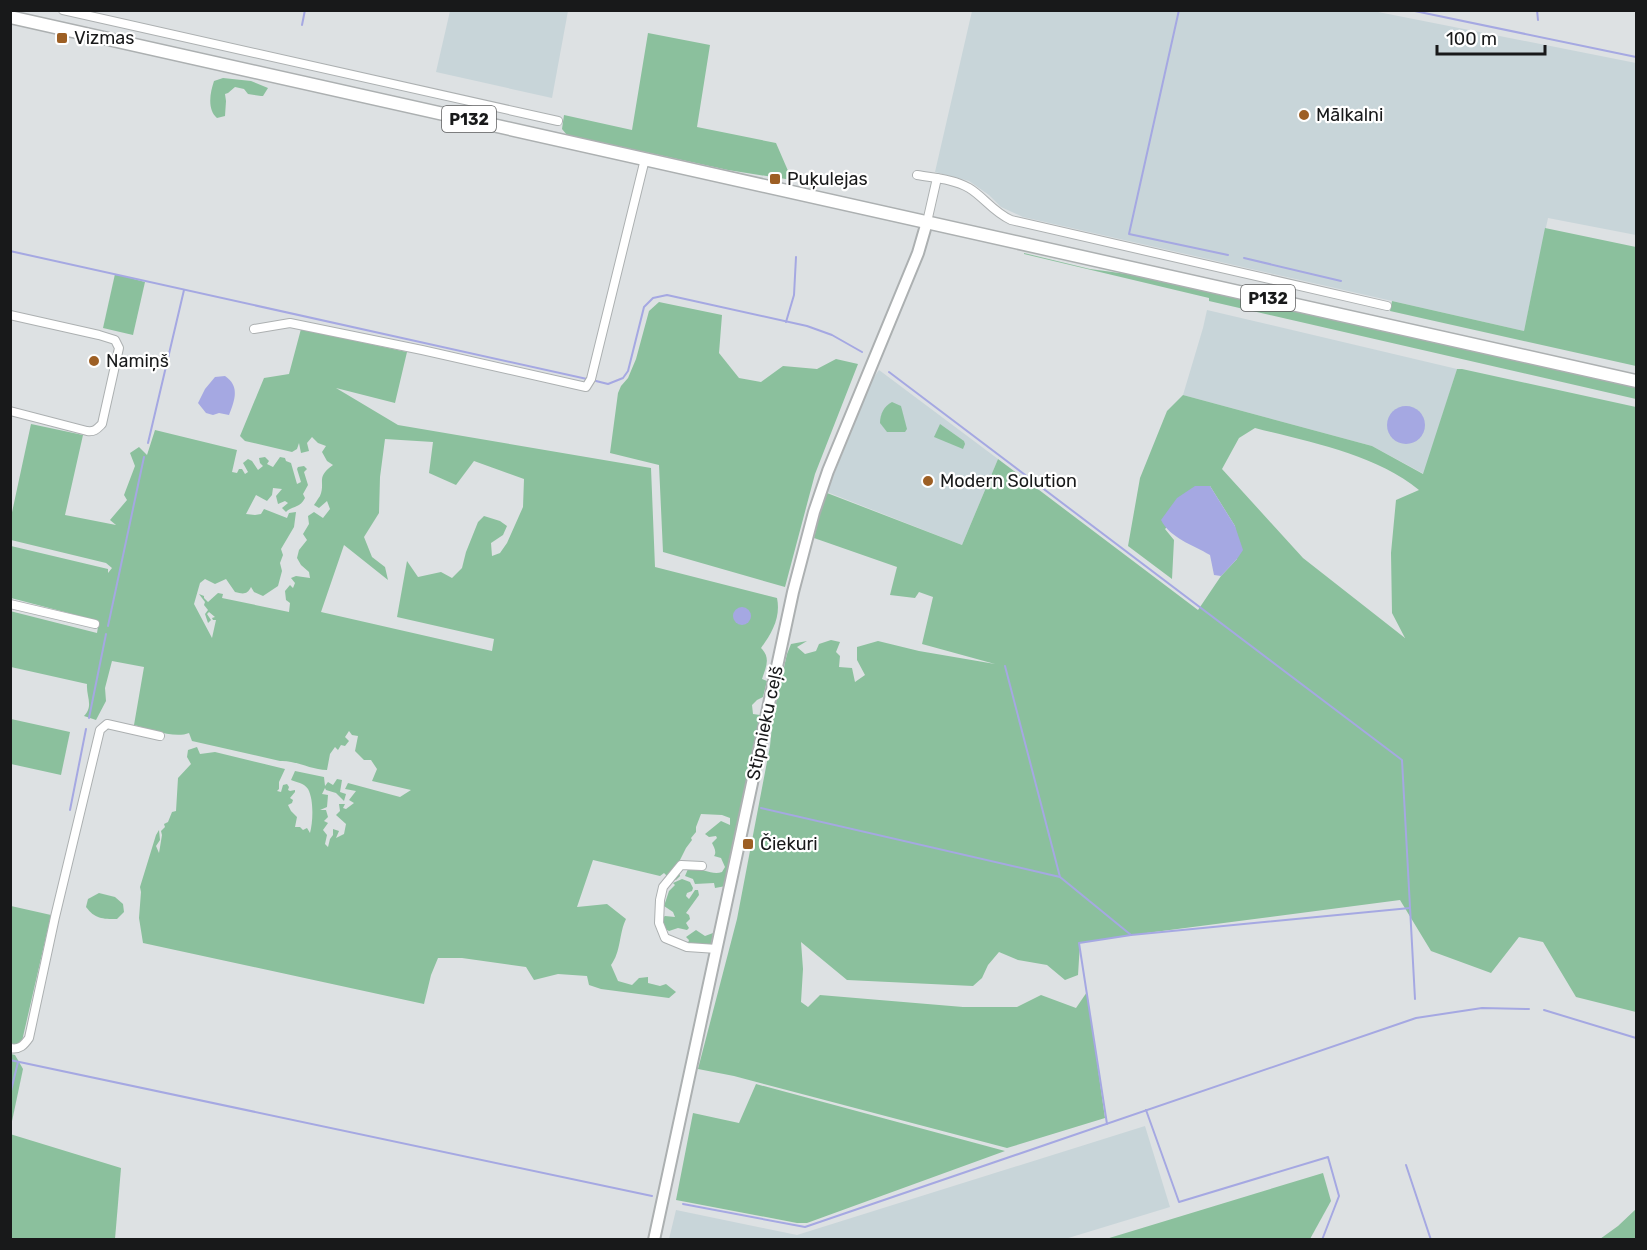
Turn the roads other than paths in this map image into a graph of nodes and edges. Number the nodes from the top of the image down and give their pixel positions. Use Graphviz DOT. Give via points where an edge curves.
graph roads {
  1 [pos="63,10"];
  2 [pos="10,17"];
  3 [pos="558,121"];
  4 [pos="645,159"];
  5 [pos="917,175"];
  6 [pos="937,178"];
  7 [pos="927,222"];
  8 [pos="1387,306"];
  9 [pos="10,315"];
  10 [pos="254,329"];
  11 [pos="1636,381"];
  12 [pos="10,411"];
  13 [pos="10,604"];
  14 [pos="94,624"];
  15 [pos="160,736"];
  16 [pos="702,866"];
  17 [pos="717,949"];
  18 [pos="10,1048"];
  19 [pos="654,1239"];
  1 -- 3 [label="street"];
  2 -- 4 [label="main road, P132"];
  4 -- 7 [label="main road, P132"];
  4 -- 10 [label="street" via="586,387 290,323"];
  5 -- 6 [label="street"];
  6 -- 7 [label="street"];
  6 -- 8 [label="street" via="968,187 1011,220"];
  7 -- 11 [label="main road, P132"];
  7 -- 17 [label="main road, Stīpnieku ceļš" via="814,512 793,592"];
  9 -- 12 [label="street" via="99,335 115,340 119,348 102,424 97,430 87,431"];
  13 -- 14 [label="street"];
  15 -- 18 [label="street" via="106,724 100,730 29,1038 24,1046"];
  16 -- 17 [label="street" via="681,866 663,887 659,923 665,938 687,947"];
  17 -- 19 [label="main road, Stīpnieku ceļš"];
}
